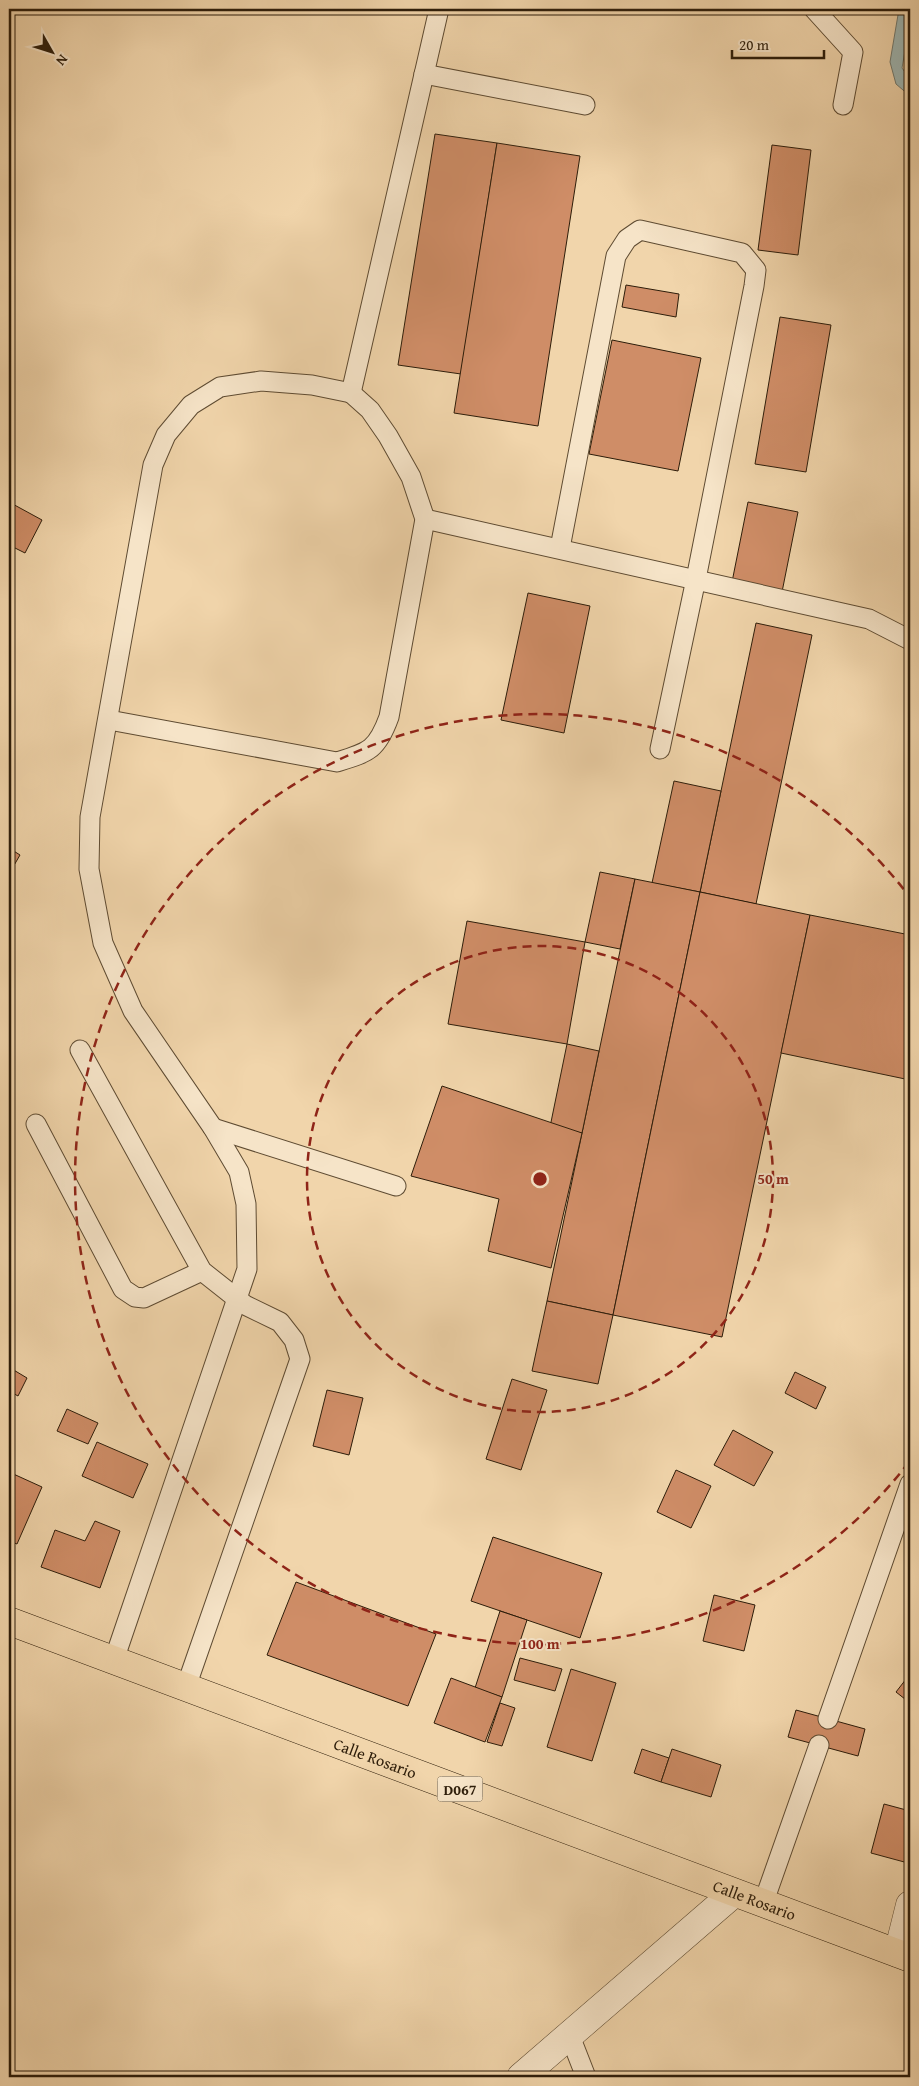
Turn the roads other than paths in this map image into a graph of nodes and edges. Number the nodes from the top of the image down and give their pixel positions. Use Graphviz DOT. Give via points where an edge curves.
graph roads {
  1 [pos="439,9"];
  2 [pos="814,9"];
  3 [pos="424,74"];
  4 [pos="585,105"];
  5 [pos="843,105"];
  6 [pos="351,393"];
  7 [pos="426,518"];
  8 [pos="560,548"];
  9 [pos="696,579"];
  10 [pos="910,640"];
  11 [pos="109,720"];
  12 [pos="660,749"];
  13 [pos="80,1050"];
  14 [pos="36,1124"];
  15 [pos="213,1128"];
  16 [pos="396,1186"];
  17 [pos="202,1271"];
  18 [pos="235,1298"];
  19 [pos="910,1484"];
  20 [pos="9,1621"];
  21 [pos="114,1660"];
  22 [pos="186,1687"];
  23 [pos="828,1719"];
  24 [pos="819,1745"];
  25 [pos="734,1893"];
  26 [pos="763,1904"];
  27 [pos="910,1906"];
  28 [pos="904,1956"];
  29 [pos="570,2036"];
  30 [pos="521,2077"];
  31 [pos="586,2077"];
  1 -- 3 [label="lane"];
  2 -- 5 [label="lane" via="852,52"];
  3 -- 4 [label="lane"];
  3 -- 6 [label="lane"];
  6 -- 7 [label="lane" via="370,410 388,436 411,477"];
  6 -- 11 [label="lane" via="312,385 261,381 220,387 191,405 166,435 153,465"];
  7 -- 8 [label="lane"];
  7 -- 11 [label="lane" via="390,717 381,739 364,754 337,762"];
  8 -- 9 [label="lane"];
  8 -- 9 [label="lane" via="616,256 627,239 640,230 668,236 742,253 756,270"];
  9 -- 10 [label="lane" via="869,619"];
  9 -- 12 [label="lane"];
  11 -- 15 [label="lane" via="90,817 89,869 103,942 134,1011"];
  13 -- 17 [label="lane"];
  14 -- 17 [label="lane" via="123,1289 135,1297 144,1298"];
  15 -- 16 [label="lane"];
  15 -- 18 [label="lane" via="239,1172 246,1204 247,1269"];
  17 -- 18 [label="lane"];
  18 -- 21 [label="lane"];
  18 -- 22 [label="lane" via="280,1322 294,1340 300,1359"];
  19 -- 23 [label="lane"];
  20 -- 21 [label="main road, Calle Rosario / D067"];
  21 -- 22 [label="main road, Calle Rosario / D067"];
  22 -- 25 [label="main road, Calle Rosario / D067"];
  24 -- 26 [label="lane"];
  25 -- 26 [label="main road, Calle Rosario / D067"];
  25 -- 29 [label="street"];
  26 -- 28 [label="main road, Calle Rosario / D067"];
  27 -- 28 [label="street"];
  29 -- 30 [label="street"];
  29 -- 31 [label="lane"];
}
